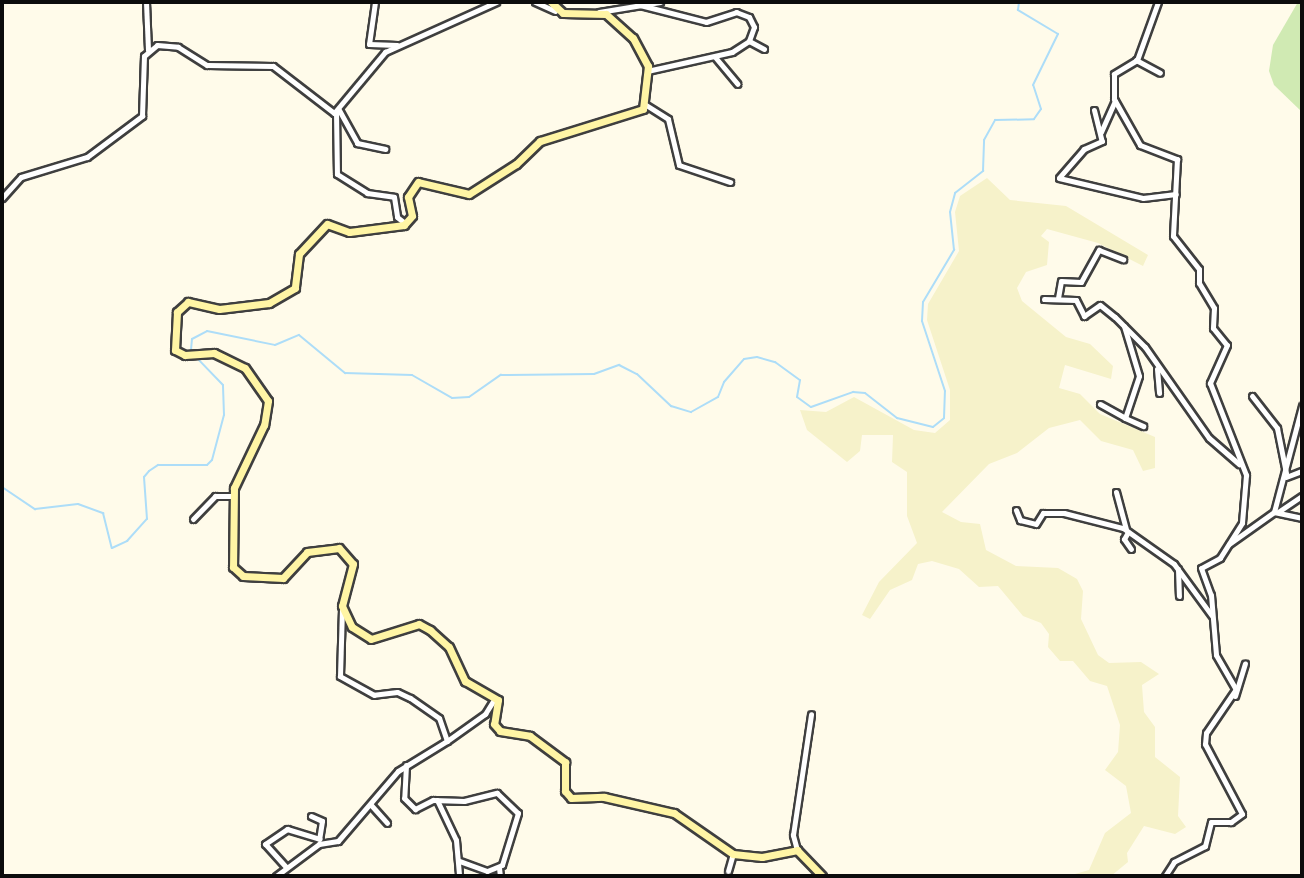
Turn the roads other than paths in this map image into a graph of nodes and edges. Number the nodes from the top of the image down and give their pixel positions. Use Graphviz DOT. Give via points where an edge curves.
graph roads {
  1 [pos="146,2"];
  2 [pos="375,2"];
  3 [pos="496,2"];
  4 [pos="535,2"];
  5 [pos="551,2"];
  6 [pos="660,2"];
  7 [pos="1158,2"];
  8 [pos="640,5"];
  9 [pos="555,11"];
  10 [pos="599,12"];
  11 [pos="749,41"];
  12 [pos="402,44"];
  13 [pos="764,49"];
  14 [pos="148,50"];
  15 [pos="715,57"];
  16 [pos="1136,60"];
  17 [pos="647,71"];
  18 [pos="1160,73"];
  19 [pos="738,84"];
  20 [pos="1115,100"];
  21 [pos="646,105"];
  22 [pos="1094,110"];
  23 [pos="338,111"];
  24 [pos="1101,133"];
  25 [pos="385,149"];
  26 [pos="730,182"];
  27 [pos="1176,194"];
  28 [pos="2,198"];
  29 [pos="406,224"];
  30 [pos="1123,259"];
  31 [pos="1058,298"];
  32 [pos="1044,299"];
  33 [pos="1124,325"];
  34 [pos="1157,364"];
  35 [pos="1159,393"];
  36 [pos="1252,396"];
  37 [pos="1100,404"];
  38 [pos="1302,406"];
  39 [pos="1125,418"];
  40 [pos="1301,420"];
  41 [pos="1143,426"];
  42 [pos="1245,471"];
  43 [pos="1302,471"];
  44 [pos="1284,477"];
  45 [pos="1116,492"];
  46 [pos="233,496"];
  47 [pos="1302,496"];
  48 [pos="1016,510"];
  49 [pos="1276,512"];
  50 [pos="1302,518"];
  51 [pos="193,519"];
  52 [pos="1127,531"];
  53 [pos="1225,547"];
  54 [pos="1131,549"];
  55 [pos="1177,568"];
  56 [pos="1179,596"];
  57 [pos="342,606"];
  58 [pos="1214,621"];
  59 [pos="1245,663"];
  60 [pos="1234,696"];
  61 [pos="496,697"];
  62 [pos="811,714"];
  63 [pos="447,741"];
  64 [pos="406,764"];
  65 [pos="437,800"];
  66 [pos="371,805"];
  67 [pos="311,816"];
  68 [pos="387,823"];
  69 [pos="319,842"];
  70 [pos="797,850"];
  71 [pos="733,854"];
  72 [pos="460,861"];
  73 [pos="286,868"];
  74 [pos="499,868"];
  75 [pos="728,871"];
  76 [pos="276,876"];
  77 [pos="459,876"];
  78 [pos="500,876"];
  79 [pos="822,876"];
  80 [pos="1165,876"];
  1 -- 14 [label="street"];
  2 -- 12 [label="street" via="369,44"];
  3 -- 12 [label="street"];
  4 -- 9 [label="street"];
  5 -- 9 [label="street"];
  6 -- 8 [label="street"];
  7 -- 16 [label="street"];
  8 -- 10 [label="street"];
  8 -- 11 [label="street" via="706,22 731,12 744,14 754,27"];
  9 -- 10 [label="street"];
  10 -- 17 [label="street" via="633,38 644,53"];
  11 -- 13 [label="street"];
  11 -- 15 [label="street"];
  12 -- 23 [label="street" via="378,58"];
  14 -- 23 [label="street" via="172,44 207,65 273,66 321,108"];
  14 -- 28 [label="street" via="142,116 87,157 21,177"];
  15 -- 17 [label="street"];
  15 -- 19 [label="street"];
  16 -- 18 [label="street"];
  16 -- 20 [label="street" via="1114,74"];
  17 -- 21 [label="street"];
  20 -- 24 [label="street"];
  20 -- 27 [label="street" via="1137,143 1177,158"];
  21 -- 26 [label="street" via="668,119 679,165"];
  21 -- 29 [label="street" via="540,141 516,164 469,194 418,182 408,197 412,216"];
  22 -- 24 [label="street"];
  23 -- 25 [label="street" via="357,143"];
  23 -- 29 [label="street" via="337,174 367,193 394,197 397,217"];
  24 -- 27 [label="street" via="1100,144 1084,149 1059,178 1143,198"];
  27 -- 42 [label="street" via="1174,240 1199,269 1199,283 1214,308 1213,328 1227,345 1210,383"];
  29 -- 46 [label="street" via="349,232 327,224 299,254 295,288 269,303 219,309 184,304 176,315 172,342 178,353 214,353 245,368 268,401 264,425"];
  30 -- 31 [label="street" via="1099,250 1080,283 1061,281"];
  31 -- 32 [label="street"];
  31 -- 33 [label="street" via="1077,300 1082,315 1100,305"];
  33 -- 34 [label="street"];
  33 -- 39 [label="street" via="1139,376"];
  34 -- 35 [label="street"];
  34 -- 42 [label="street" via="1209,438"];
  36 -- 44 [label="street" via="1277,428"];
  37 -- 39 [label="street"];
  38 -- 40 [label="street"];
  39 -- 41 [label="street"];
  40 -- 44 [label="street" via="1294,422 1294,450"];
  42 -- 53 [label="street" via="1243,521"];
  43 -- 44 [label="street"];
  44 -- 49 [label="street"];
  45 -- 52 [label="street"];
  46 -- 51 [label="street" via="215,496"];
  46 -- 57 [label="street" via="237,572 283,578 307,552 335,546 353,564"];
  47 -- 49 [label="street"];
  48 -- 52 [label="street" via="1019,520 1036,524 1043,513 1064,513"];
  49 -- 50 [label="street"];
  49 -- 53 [label="street"];
  52 -- 54 [label="street" via="1124,541"];
  52 -- 55 [label="street"];
  53 -- 58 [label="street" via="1217,560 1202,567"];
  55 -- 56 [label="street"];
  55 -- 58 [label="street"];
  57 -- 61 [label="street" via="352,627 367,638 425,626 449,647 465,681"];
  57 -- 63 [label="street" via="340,676 374,695 397,692 410,698 439,718"];
  58 -- 60 [label="street" via="1216,655 1235,684"];
  59 -- 60 [label="street"];
  60 -- 80 [label="street" via="1205,740 1225,784 1240,802 1241,816 1211,822 1205,846 1174,862"];
  61 -- 63 [label="street" via="485,714"];
  61 -- 71 [label="street" via="496,727 507,736 534,738 565,762 565,791 571,798 604,797 674,813"];
  62 -- 70 [label="street" via="793,835"];
  63 -- 64 [label="street"];
  64 -- 65 [label="street" via="406,801 416,809"];
  64 -- 66 [label="street"];
  65 -- 72 [label="street"];
  65 -- 74 [label="street" via="464,801 495,793 507,797 520,816"];
  66 -- 68 [label="street"];
  66 -- 69 [label="street" via="338,841"];
  67 -- 69 [label="street" via="322,821"];
  69 -- 73 [label="street"];
  69 -- 73 [label="street" via="287,829 265,844"];
  70 -- 71 [label="street" via="762,857"];
  70 -- 79 [label="street"];
  71 -- 75 [label="street"];
  72 -- 74 [label="street" via="479,869"];
  72 -- 77 [label="street"];
  73 -- 76 [label="street"];
  74 -- 78 [label="street"];
}
